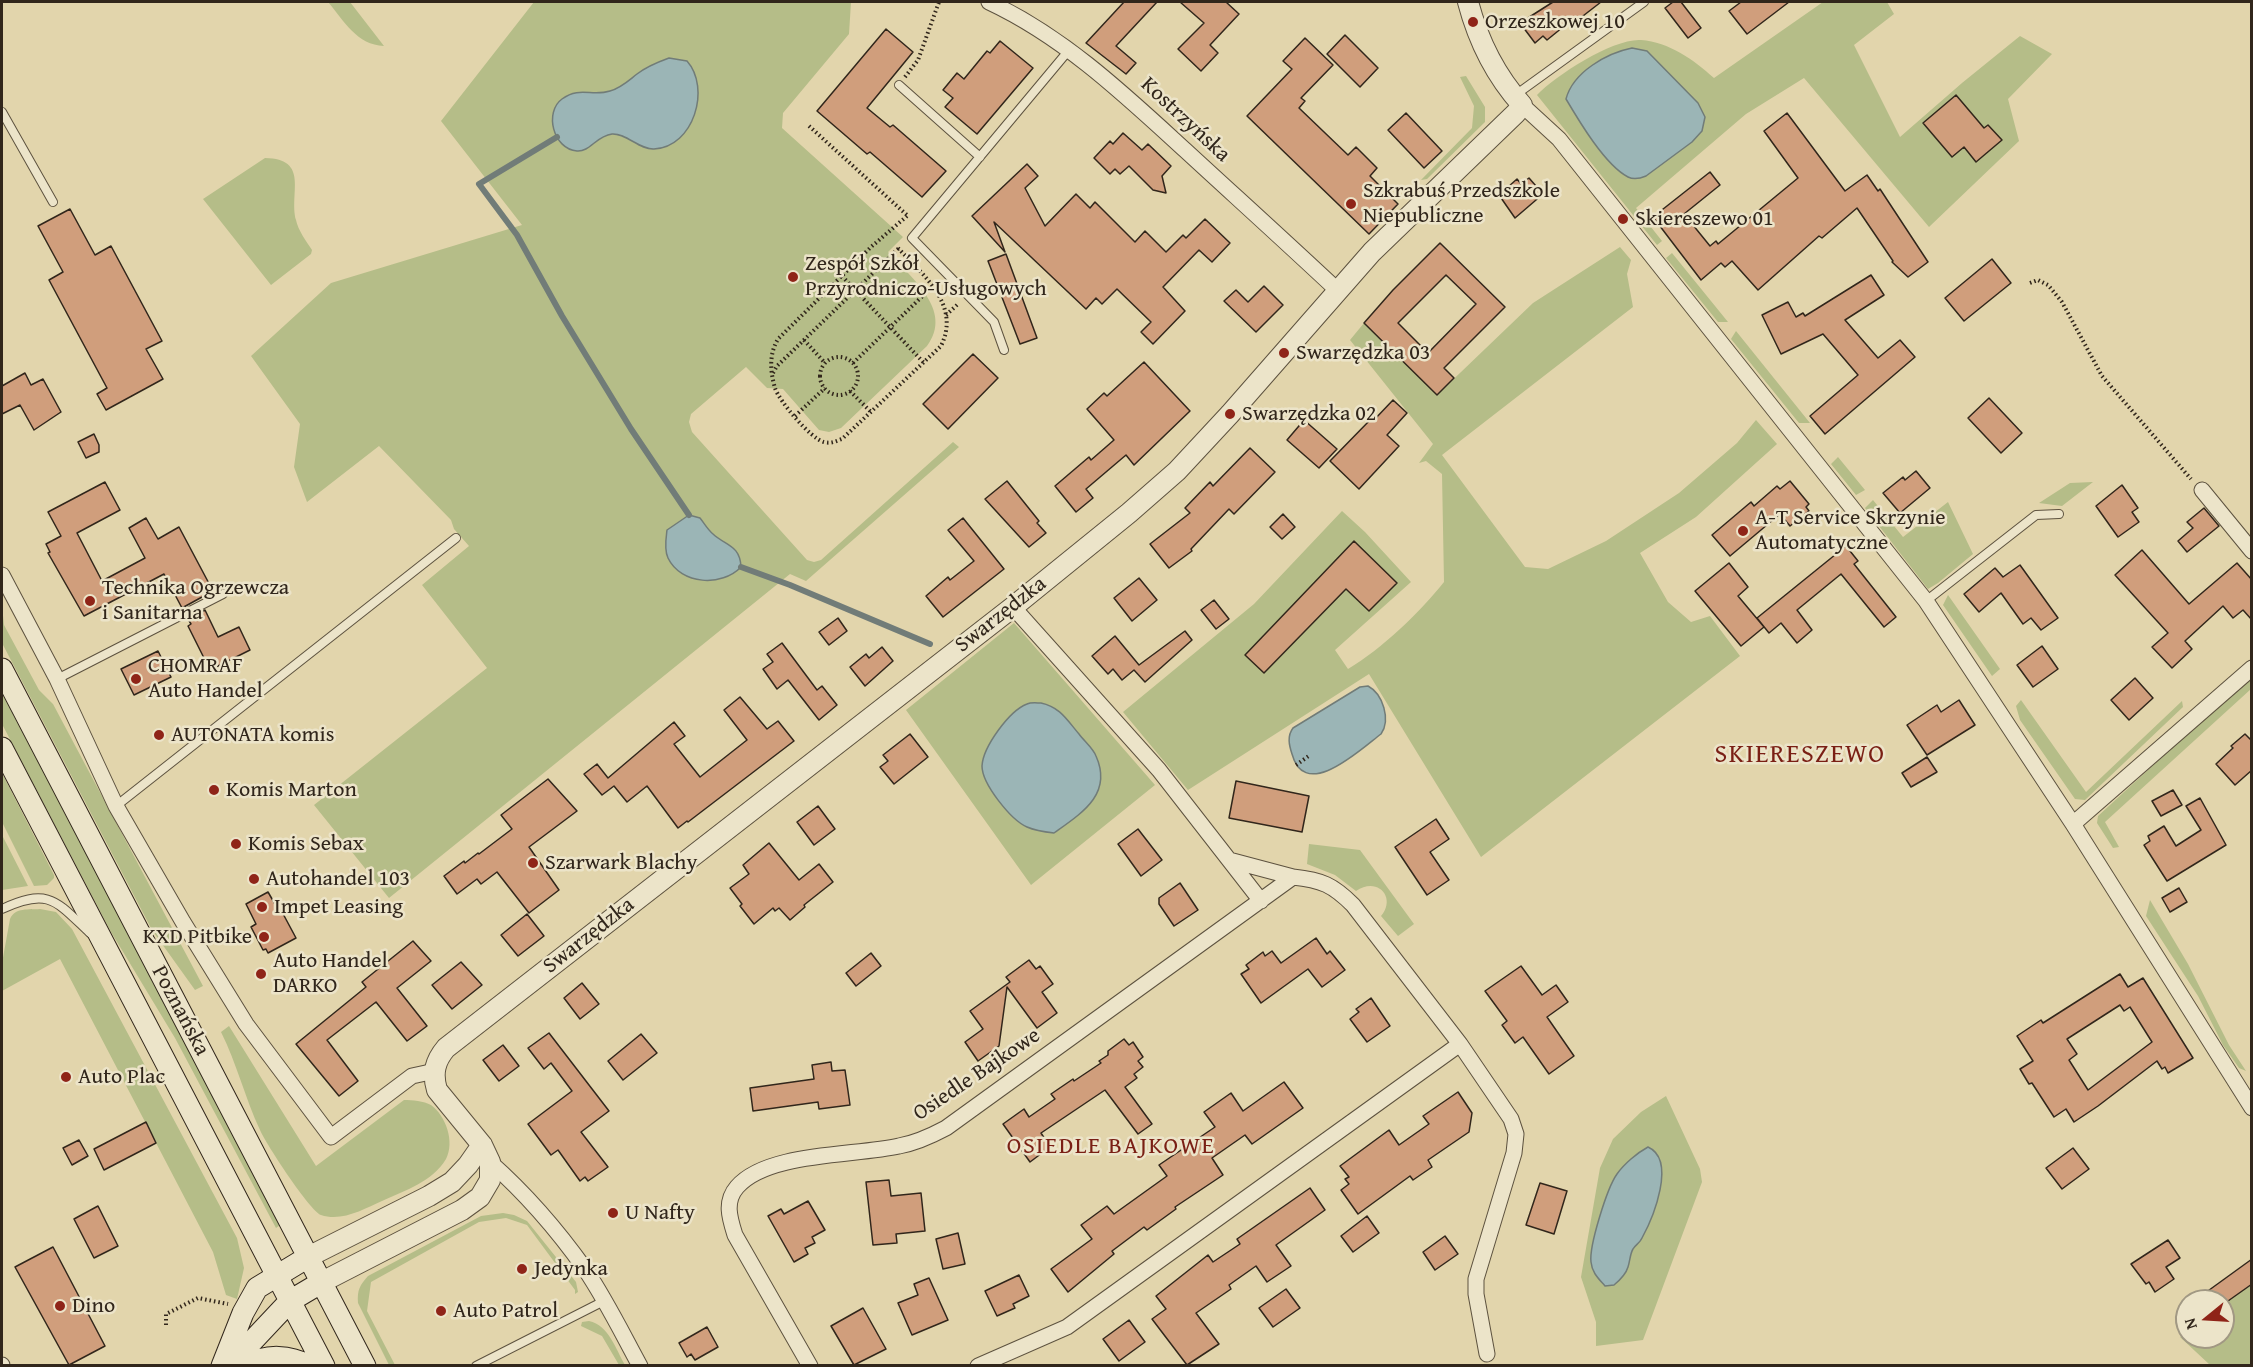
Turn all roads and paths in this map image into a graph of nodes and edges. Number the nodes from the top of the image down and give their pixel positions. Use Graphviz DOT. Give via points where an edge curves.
graph roads {
  1 [pos="939,2"];
  2 [pos="989,2"];
  3 [pos="1468,2"];
  4 [pos="1644,2"];
  5 [pos="1069,50"];
  6 [pos="899,85"];
  7 [pos="1518,101"];
  8 [pos="2,112"];
  9 [pos="809,126"];
  10 [pos="980,157"];
  11 [pos="54,202"];
  12 [pos="907,216"];
  13 [pos="921,228"];
  14 [pos="912,238"];
  15 [pos="898,248"];
  16 [pos="842,276"];
  17 [pos="2031,283"];
  18 [pos="933,286"];
  19 [pos="855,290"];
  20 [pos="1337,290"];
  21 [pos="890,327"];
  22 [pos="804,340"];
  23 [pos="1004,350"];
  24 [pos="825,363"];
  25 [pos="853,363"];
  26 [pos="924,363"];
  27 [pos="773,374"];
  28 [pos="825,388"];
  29 [pos="850,391"];
  30 [pos="871,412"];
  31 [pos="795,416"];
  32 [pos="2202,490"];
  33 [pos="2059,514"];
  34 [pos="456,538"];
  35 [pos="2252,551"];
  36 [pos="2,575"];
  37 [pos="223,594"];
  38 [pos="1926,601"];
  39 [pos="1013,607"];
  40 [pos="2252,668"];
  41 [pos="2,669"];
  42 [pos="57,679"];
  43 [pos="2,748"];
  44 [pos="1310,755"];
  45 [pos="1296,765"];
  46 [pos="116,806"];
  47 [pos="2073,824"];
  48 [pos="1229,860"];
  49 [pos="1293,878"];
  50 [pos="1261,901"];
  51 [pos="2,909"];
  52 [pos="107,948"];
  53 [pos="1460,1044"];
  54 [pos="435,1071"];
  55 [pos="2252,1108"];
  56 [pos="486,1154"];
  57 [pos="308,1257"];
  58 [pos="277,1275"];
  59 [pos="322,1282"];
  60 [pos="290,1301"];
  61 [pos="604,1301"];
  62 [pos="232,1305"];
  63 [pos="166,1325"];
  64 [pos="1487,1354"];
  65 [pos="222,1365"];
  66 [pos="233,1365"];
  67 [pos="247,1365"];
  68 [pos="310,1365"];
  69 [pos="324,1365"];
  70 [pos="365,1365"];
  71 [pos="476,1365"];
  72 [pos="640,1365"];
  73 [pos="810,1365"];
  74 [pos="978,1365"];
  1 -- 6 [label="path" via="918,60"];
  2 -- 5 [label="street, Kostrzyńska" via="1017,15"];
  3 -- 7 [label="street" via="1478,36"];
  4 -- 7 [label="lane"];
  5 -- 10 [label="lane"];
  5 -- 20 [label="street, Kostrzyńska" via="1118,88"];
  6 -- 10 [label="lane"];
  7 -- 20 [label="street, Swarzędzka"];
  7 -- 38 [label="street" via="1559,139"];
  8 -- 11 [label="lane"];
  9 -- 12 [label="path"];
  10 -- 13 [label="lane"];
  12 -- 13 [label="path"];
  12 -- 16 [label="path"];
  13 -- 14 [label="lane"];
  14 -- 15 [label="path"];
  14 -- 23 [label="lane" via="994,322"];
  15 -- 18 [label="path"];
  15 -- 19 [label="path"];
  16 -- 19 [label="path"];
  16 -- 27 [label="path" via="778,339 770,353"];
  17 -- 32 [label="path" via="2038,280 2048,285 2062,302 2102,376"];
  18 -- 21 [label="path"];
  18 -- 26 [label="path" via="941,297 948,327 941,346"];
  19 -- 21 [label="path"];
  19 -- 22 [label="path"];
  20 -- 39 [label="street, Swarzędzka" via="1177,471"];
  21 -- 25 [label="path"];
  21 -- 26 [label="path"];
  22 -- 24 [label="path"];
  22 -- 27 [label="path"];
  24 -- 25 [label="path" via="836,357"];
  24 -- 28 [label="path" via="820,374"];
  25 -- 29 [label="path" via="858,375"];
  26 -- 30 [label="path"];
  27 -- 31 [label="path" via="779,396"];
  28 -- 29 [label="path" via="839,395"];
  28 -- 31 [label="path"];
  29 -- 30 [label="path"];
  30 -- 31 [label="path" via="833,443 815,438"];
  32 -- 35 [label="street"];
  33 -- 38 [label="lane" via="2036,514"];
  34 -- 46 [label="lane"];
  36 -- 42 [label="street, Poznańska"];
  37 -- 42 [label="lane"];
  38 -- 47 [label="street"];
  39 -- 48 [label="street" via="1160,770"];
  39 -- 54 [label="street, Swarzędzka" via="446,1048 437,1059"];
  40 -- 47 [label="street"];
  41 -- 57 [label="main road, Poznańska"];
  42 -- 46 [label="street, Poznańska"];
  43 -- 52 [label="main road, Poznańska"];
  44 -- 45 [label="path"];
  46 -- 54 [label="street, Poznańska" via="246,1024 331,1137 412,1076"];
  47 -- 55 [label="street"];
  48 -- 49 [label="street"];
  48 -- 50 [label="street"];
  49 -- 50 [label="street, Osiedle Bajkowe"];
  49 -- 53 [label="street" via="1326,883 1347,898"];
  50 -- 73 [label="street, Osiedle Bajkowe" via="932,1136 898,1146 779,1165 755,1174 736,1188 728,1214 735,1235"];
  51 -- 52 [label="lane" via="23,899 56,901"];
  52 -- 58 [label="main road, Poznańska"];
  53 -- 64 [label="street" via="1511,1119 1516,1134 1514,1153 1476,1279"];
  53 -- 74 [label="street" via="1067,1326"];
  54 -- 56 [label="street" via="437,1090"];
  56 -- 57 [label="street" via="429,1196"];
  56 -- 59 [label="street" via="490,1180 480,1197"];
  56 -- 61 [label="street" via="553,1230"];
  57 -- 58 [label="main road"];
  57 -- 59 [label="main road, Poznańska"];
  58 -- 60 [label="main road, Poznańska"];
  58 -- 65 [label="main road" via="256,1288"];
  59 -- 60 [label="main road"];
  59 -- 70 [label="main road, Poznańska"];
  60 -- 66 [label="main road"];
  60 -- 69 [label="main road, Poznańska"];
  61 -- 71 [label="lane"];
  61 -- 72 [label="street"];
  62 -- 63 [label="path" via="198,1298 166,1314"];
  67 -- 68 [label="main road" via="274,1356"];
}
